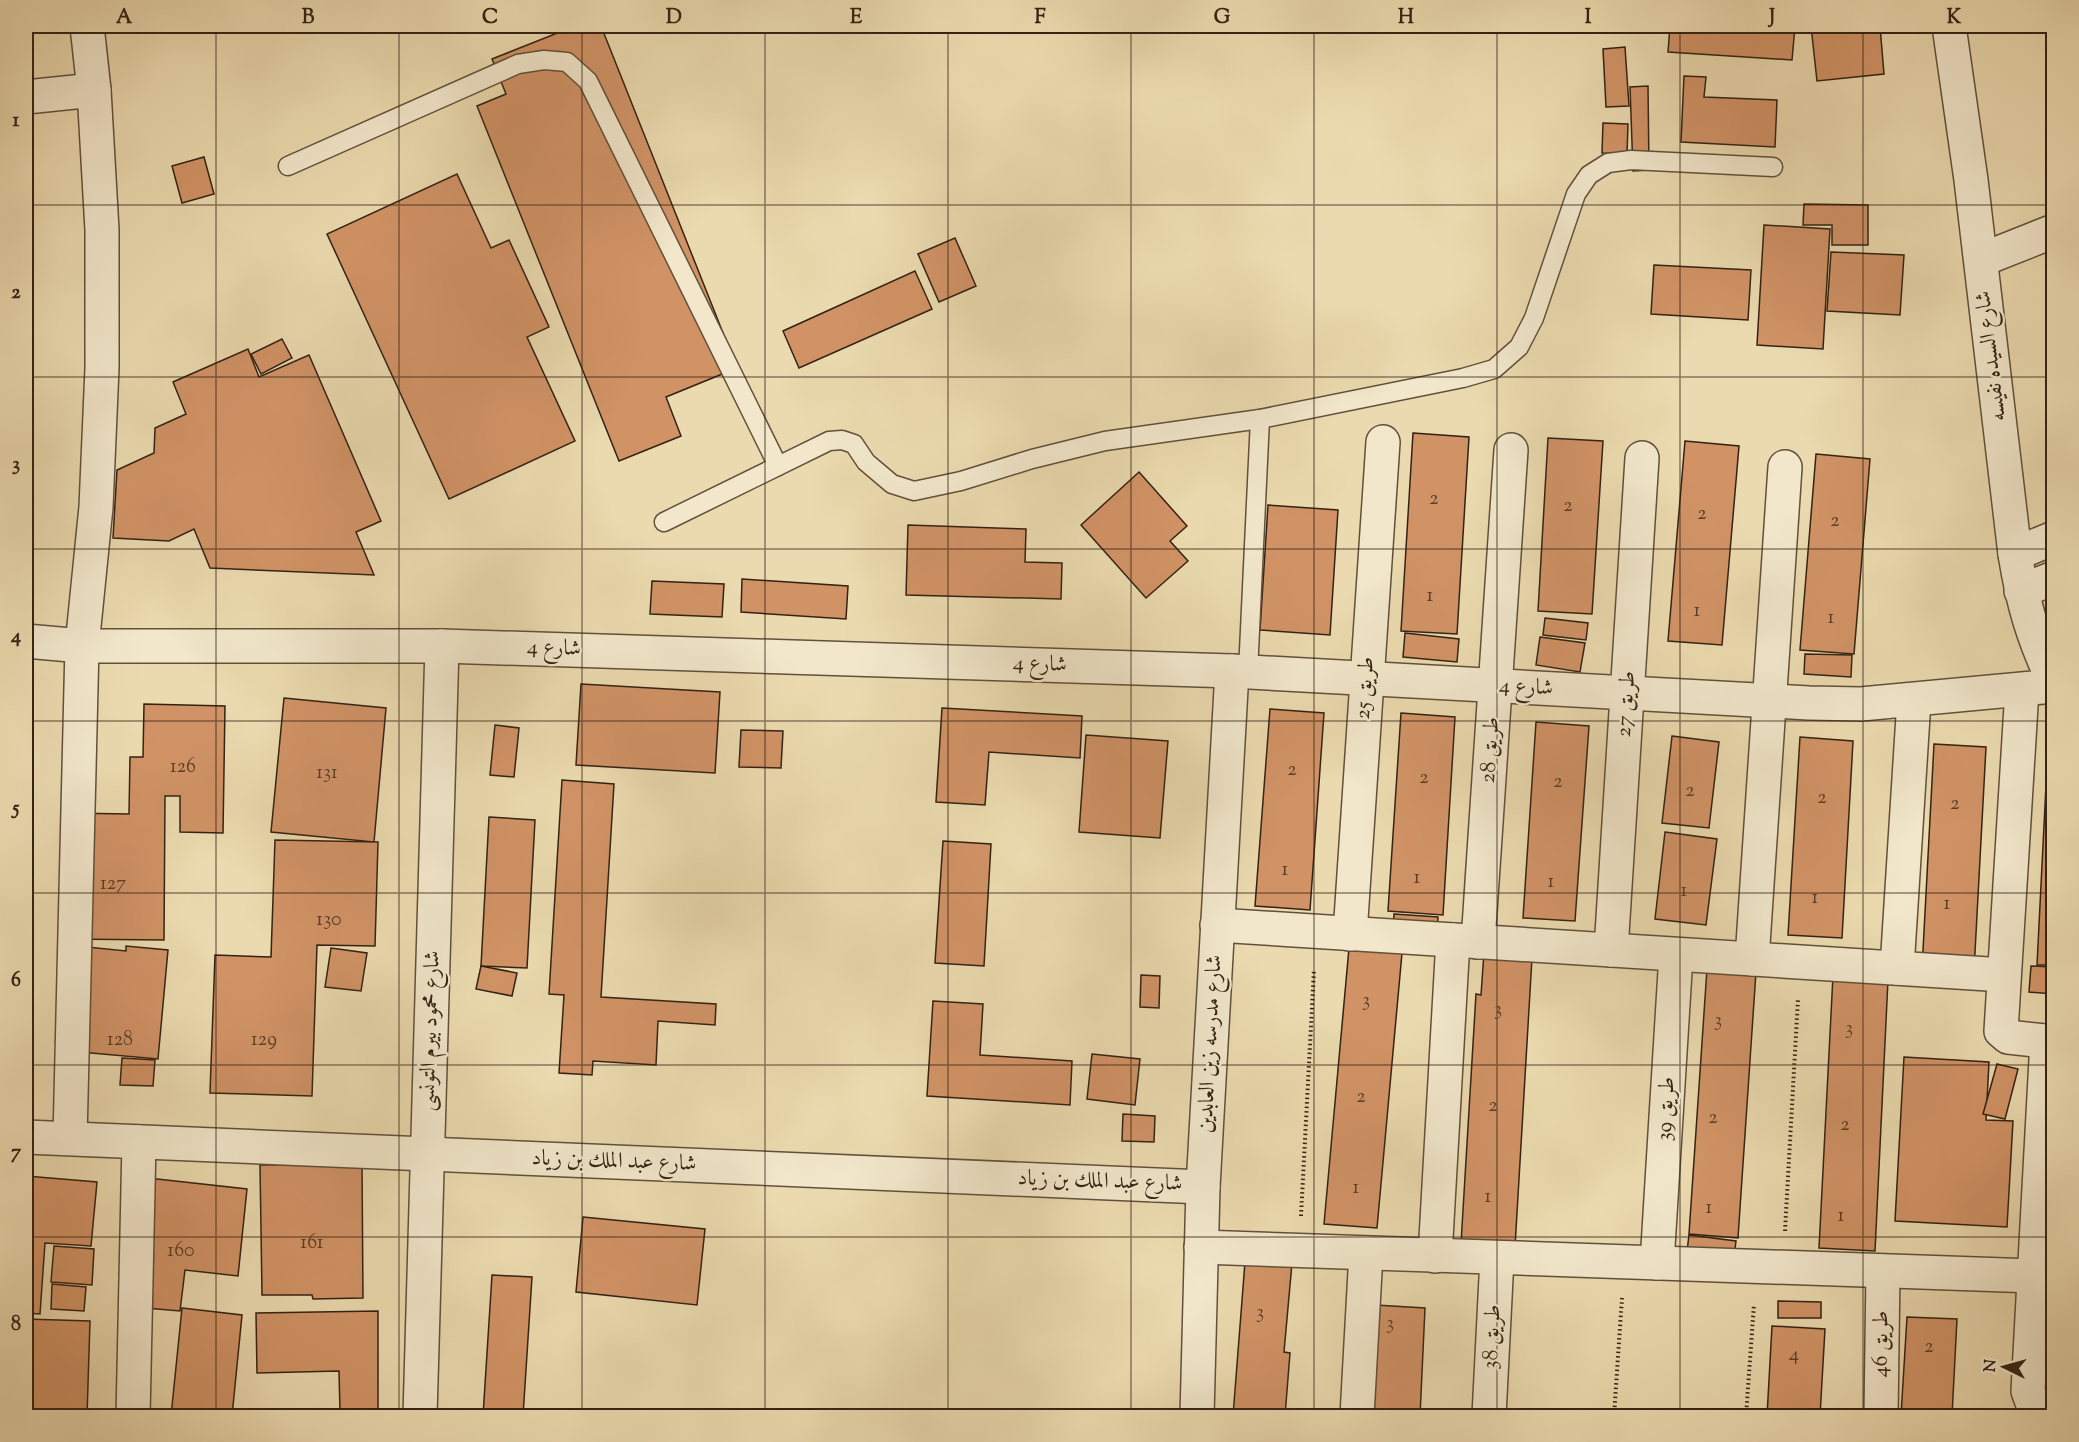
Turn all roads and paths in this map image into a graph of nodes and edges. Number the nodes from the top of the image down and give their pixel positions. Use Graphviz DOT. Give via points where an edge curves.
graph roads {
  1 [pos="87,26"];
  2 [pos="1949,26"];
  3 [pos="94,90"];
  4 [pos="26,98"];
  5 [pos="288,166"];
  6 [pos="1773,167"];
  7 [pos="2054,231"];
  8 [pos="1981,260"];
  9 [pos="1260,419"];
  10 [pos="1383,442"];
  11 [pos="1511,450"];
  12 [pos="1642,458"];
  13 [pos="778,466"];
  14 [pos="1785,467"];
  15 [pos="664,522"];
  16 [pos="2054,538"];
  17 [pos="2015,554"];
  18 [pos="2054,578"];
  19 [pos="2021,591"];
  20 [pos="26,641"];
  21 [pos="82,646"];
  22 [pos="442,646"];
  23 [pos="1240,671"];
  24 [pos="1367,678"];
  25 [pos="2054,682"];
  26 [pos="1495,686"];
  27 [pos="2054,686"];
  28 [pos="2022,690"];
  29 [pos="1628,693"];
  30 [pos="1914,700"];
  31 [pos="1769,702"];
  32 [pos="1217,926"];
  33 [pos="1315,932"];
  34 [pos="1350,934"];
  35 [pos="1465,941"];
  36 [pos="1611,950"];
  37 [pos="1676,955"];
  38 [pos="1752,959"];
  39 [pos="1800,962"];
  40 [pos="1897,968"];
  41 [pos="2004,975"];
  42 [pos="2050,1042"];
  43 [pos="26,1137"];
  44 [pos="70,1138"];
  45 [pos="139,1142"];
  46 [pos="428,1154"];
  47 [pos="1203,1187"];
  48 [pos="1201,1247"];
  49 [pos="1299,1250"];
  50 [pos="1366,1253"];
  51 [pos="1435,1256"];
  52 [pos="1497,1258"];
  53 [pos="1624,1262"];
  54 [pos="1657,1263"];
  55 [pos="1770,1267"];
  56 [pos="1883,1271"];
  57 [pos="2034,1276"];
  58 [pos="133,1416"];
  59 [pos="420,1416"];
  60 [pos="1197,1416"];
  61 [pos="1357,1416"];
  62 [pos="1489,1416"];
  63 [pos="1614,1416"];
  64 [pos="1746,1416"];
  65 [pos="1881,1416"];
  66 [pos="2037,1416"];
  1 -- 3 [label="street"];
  2 -- 8 [label="street, شارع السيده نفيسه"];
  3 -- 4 [label="street"];
  3 -- 21 [label="street" via="102,230 102,368 96,507"];
  5 -- 13 [label="lane" via="518,64 567,62 588,81"];
  6 -- 9 [label="lane" via="1631,160 1608,163 1589,175 1575,194 1534,318 1519,347 1494,369"];
  7 -- 8 [label="street"];
  8 -- 17 [label="street, شارع السيده نفيسه"];
  9 -- 13 [label="lane" via="1105,441 914,491 892,484 866,462 854,444 842,440 829,441"];
  9 -- 23 [label="lane"];
  10 -- 24 [label="street, طريق 25"];
  11 -- 26 [label="street, طريق 28"];
  12 -- 29 [label="street, طريق 27"];
  13 -- 15 [label="lane"];
  14 -- 31 [label="street"];
  16 -- 17 [label="street"];
  17 -- 19 [label="street, شارع السيده نفيسه"];
  18 -- 19 [label="street"];
  19 -- 25 [label="street, شارع السيده نفيسه" via="2037,647"];
  20 -- 21 [label="street, شارع 4"];
  21 -- 22 [label="street, شارع 4"];
  21 -- 44 [label="street"];
  22 -- 23 [label="street, شارع 4"];
  22 -- 46 [label="street, شارع محمود بيرم التونسى"];
  23 -- 24 [label="street, شارع 4"];
  23 -- 32 [label="street, شارع مدرسه زين العابدين"];
  24 -- 26 [label="street, شارع 4"];
  24 -- 34 [label="street, طريق 25"];
  26 -- 29 [label="street, شارع 4"];
  26 -- 35 [label="street, طريق 28"];
  27 -- 28 [label="street, شارع 4"];
  28 -- 30 [label="street, شارع 4"];
  28 -- 41 [label="street"];
  29 -- 31 [label="street, شارع 4"];
  29 -- 36 [label="street, طريق 27"];
  30 -- 31 [label="street, شارع 4" via="1861,704"];
  30 -- 40 [label="street"];
  31 -- 38 [label="street"];
  32 -- 33 [label="street"];
  32 -- 47 [label="street, شارع مدرسه زين العابدين"];
  33 -- 34 [label="street"];
  33 -- 49 [label="path"];
  34 -- 35 [label="street"];
  35 -- 36 [label="street"];
  35 -- 51 [label="street, طريق 28"];
  36 -- 37 [label="street"];
  37 -- 38 [label="street"];
  37 -- 54 [label="street, طريق 39"];
  38 -- 39 [label="street"];
  39 -- 40 [label="street"];
  39 -- 55 [label="path"];
  40 -- 41 [label="street"];
  41 -- 42 [label="street" via="2004,1034"];
  42 -- 57 [label="street"];
  43 -- 44 [label="street, شارع عبد الملك بن زياد"];
  44 -- 45 [label="street, شارع عبد الملك بن زياد"];
  45 -- 46 [label="street, شارع عبد الملك بن زياد"];
  45 -- 58 [label="street"];
  46 -- 47 [label="street, شارع عبد الملك بن زياد"];
  46 -- 59 [label="street, شارع محمود بيرم التونسى"];
  47 -- 48 [label="street, شارع مدرسه زين العابدين"];
  48 -- 49 [label="street"];
  48 -- 60 [label="street, شارع مدرسه زين العابدين"];
  49 -- 50 [label="street"];
  50 -- 51 [label="street"];
  50 -- 61 [label="street"];
  51 -- 52 [label="street"];
  52 -- 53 [label="street"];
  52 -- 62 [label="street, طريق 38"];
  53 -- 54 [label="street"];
  53 -- 63 [label="path"];
  54 -- 55 [label="street"];
  55 -- 56 [label="street"];
  55 -- 64 [label="path"];
  56 -- 57 [label="street"];
  56 -- 65 [label="street, طريق 46"];
  57 -- 66 [label="street" via="2028,1391"];
}
